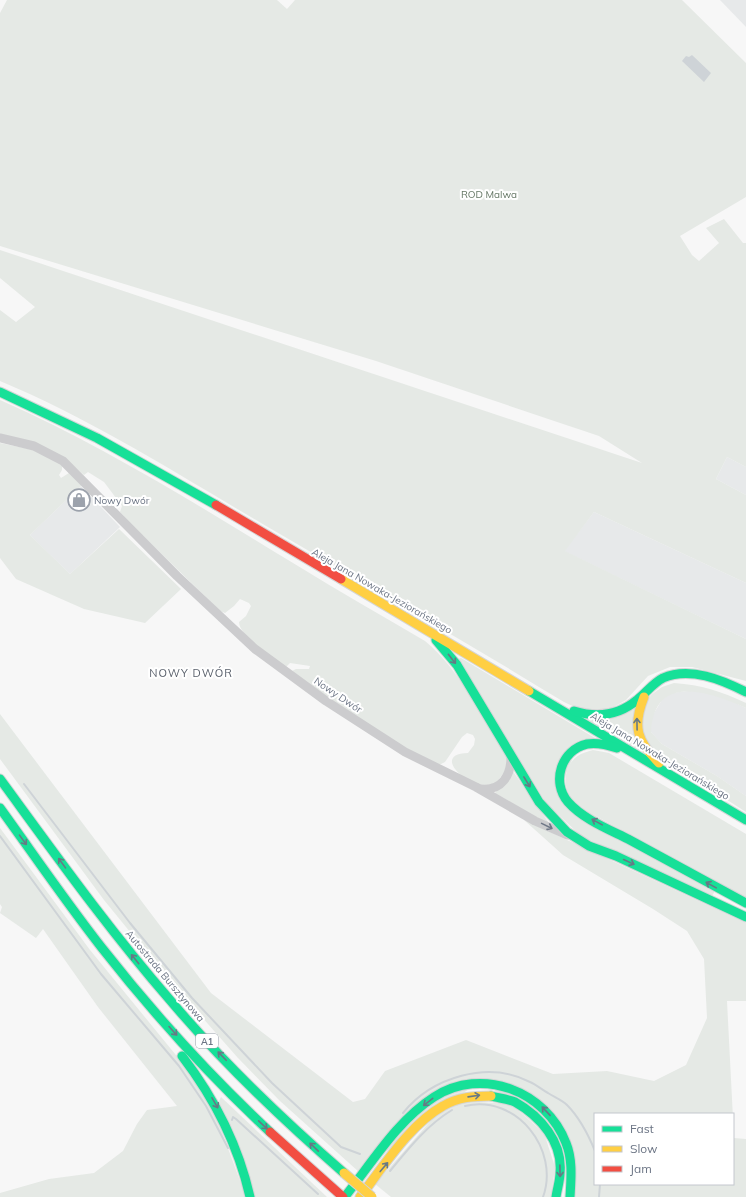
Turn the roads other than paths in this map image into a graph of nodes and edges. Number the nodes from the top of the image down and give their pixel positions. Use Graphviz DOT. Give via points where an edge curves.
graph roads {
  1 [pos="0,392"];
  2 [pos="0,438"];
  3 [pos="426,629"];
  4 [pos="743,690"];
  5 [pos="645,692"];
  6 [pos="542,698"];
  7 [pos="637,755"];
  8 [pos="511,756"];
  9 [pos="674,777"];
  10 [pos="0,779"];
  11 [pos="476,787"];
  12 [pos="0,808"];
  13 [pos="746,820"];
  14 [pos="580,842"];
  15 [pos="746,903"];
  16 [pos="746,917"];
  17 [pos="137,992"];
  18 [pos="250,1197"];
  19 [pos="344,1197"];
  20 [pos="360,1197"];
  21 [pos="372,1197"];
  22 [pos="556,1197"];
  23 [pos="570,1197"];
  1 -- 3 [label="main road, Aleja Jana Nowaka-Jeziorańskiego" via="140,461"];
  2 -- 11 [label="street, Nowy Dwór" via="34,446 63,461 182,581 255,649 285,673 405,752"];
  3 -- 6 [label="main road, Aleja Jana Nowaka-Jeziorańskiego"];
  3 -- 8 [label="main road, one-way" via="457,665"];
  4 -- 5 [label="main road" via="695,674 679,674 659,680"];
  5 -- 6 [label="main road" via="629,708 612,715 597,717 585,716"];
  9 -- 5 [label="main road, one-way" via="653,756 637,733 636,720"];
  6 -- 7 [label="main road, Aleja Jana Nowaka-Jeziorańskiego"];
  7 -- 9 [label="main road, Aleja Jana Nowaka-Jeziorańskiego"];
  15 -- 7 [label="main road, one-way" via="594,821 575,809 564,798 559,786 559,775 568,755 577,748 600,743"];
  8 -- 11 [label="street, Nowy Dwór" via="510,772 502,784 487,789"];
  8 -- 14 [label="main road, one-way" via="550,816"];
  9 -- 13 [label="main road, Aleja Jana Nowaka-Jeziorańskiego"];
  21 -- 10 [label="main road, Autostrada Bursztynowa / A1, one-way, bridge" via="249,1085 164,994 90,901"];
  11 -- 14 [label="street, Nowy Dwór, one-way" via="536,821"];
  12 -- 17 [label="main road, A1, one-way"];
  14 -- 16 [label="main road, one-way"];
  17 -- 18 [label="main road, one-way" via="146,1012 190,1066 217,1106 238,1150"];
  17 -- 19 [label="main road, A1, one-way" via="236,1099"];
  23 -- 19 [label="main road, one-way" via="570,1158 556,1123 543,1107 525,1094 501,1085 482,1083 452,1089 435,1096 421,1107"];
  20 -- 22 [label="main road, one-way" via="429,1115 456,1099 475,1094 498,1096 517,1102 536,1115 545,1126 553,1140 559,1160 559,1185"];
}
